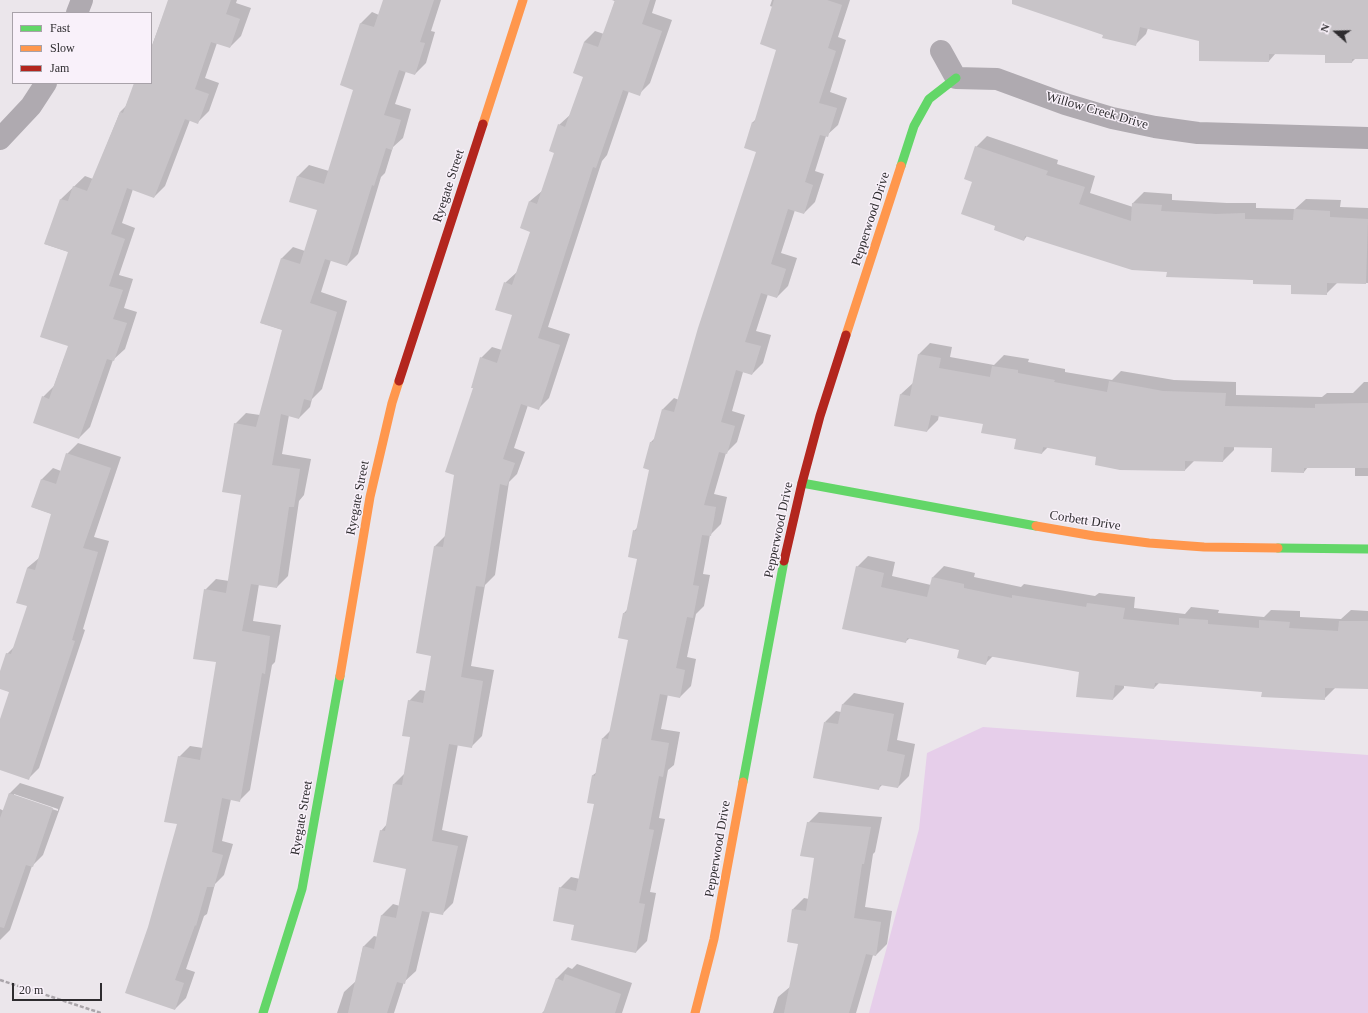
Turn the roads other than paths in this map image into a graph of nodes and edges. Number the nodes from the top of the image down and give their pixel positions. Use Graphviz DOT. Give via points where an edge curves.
graph roads {
  1 [pos="82,0"];
  2 [pos="523,0"];
  3 [pos="77,12"];
  4 [pos="941,50"];
  5 [pos="956,78"];
  6 [pos="45,84"];
  7 [pos="1368,138"];
  8 [pos="0,139"];
  9 [pos="802,483"];
  10 [pos="1368,550"];
  11 [pos="263,1013"];
  12 [pos="695,1013"];
  1 -- 3 [label="street"];
  2 -- 11 [label="street, Ryegate Street" via="392,403 370,497 313,835 292,925"];
  4 -- 5 [label="street"];
  5 -- 7 [label="street, Willow Creek Drive" via="997,79 1065,104 1155,127 1198,133"];
  5 -- 9 [label="street, Pepperwood Drive" via="929,99 914,126 820,416"];
  6 -- 8 [label="street" via="31,106"];
  9 -- 10 [label="street, Corbett Drive" via="1094,536 1149,543 1204,547"];
  9 -- 12 [label="street, Pepperwood Drive" via="783,567 714,940"];
}
